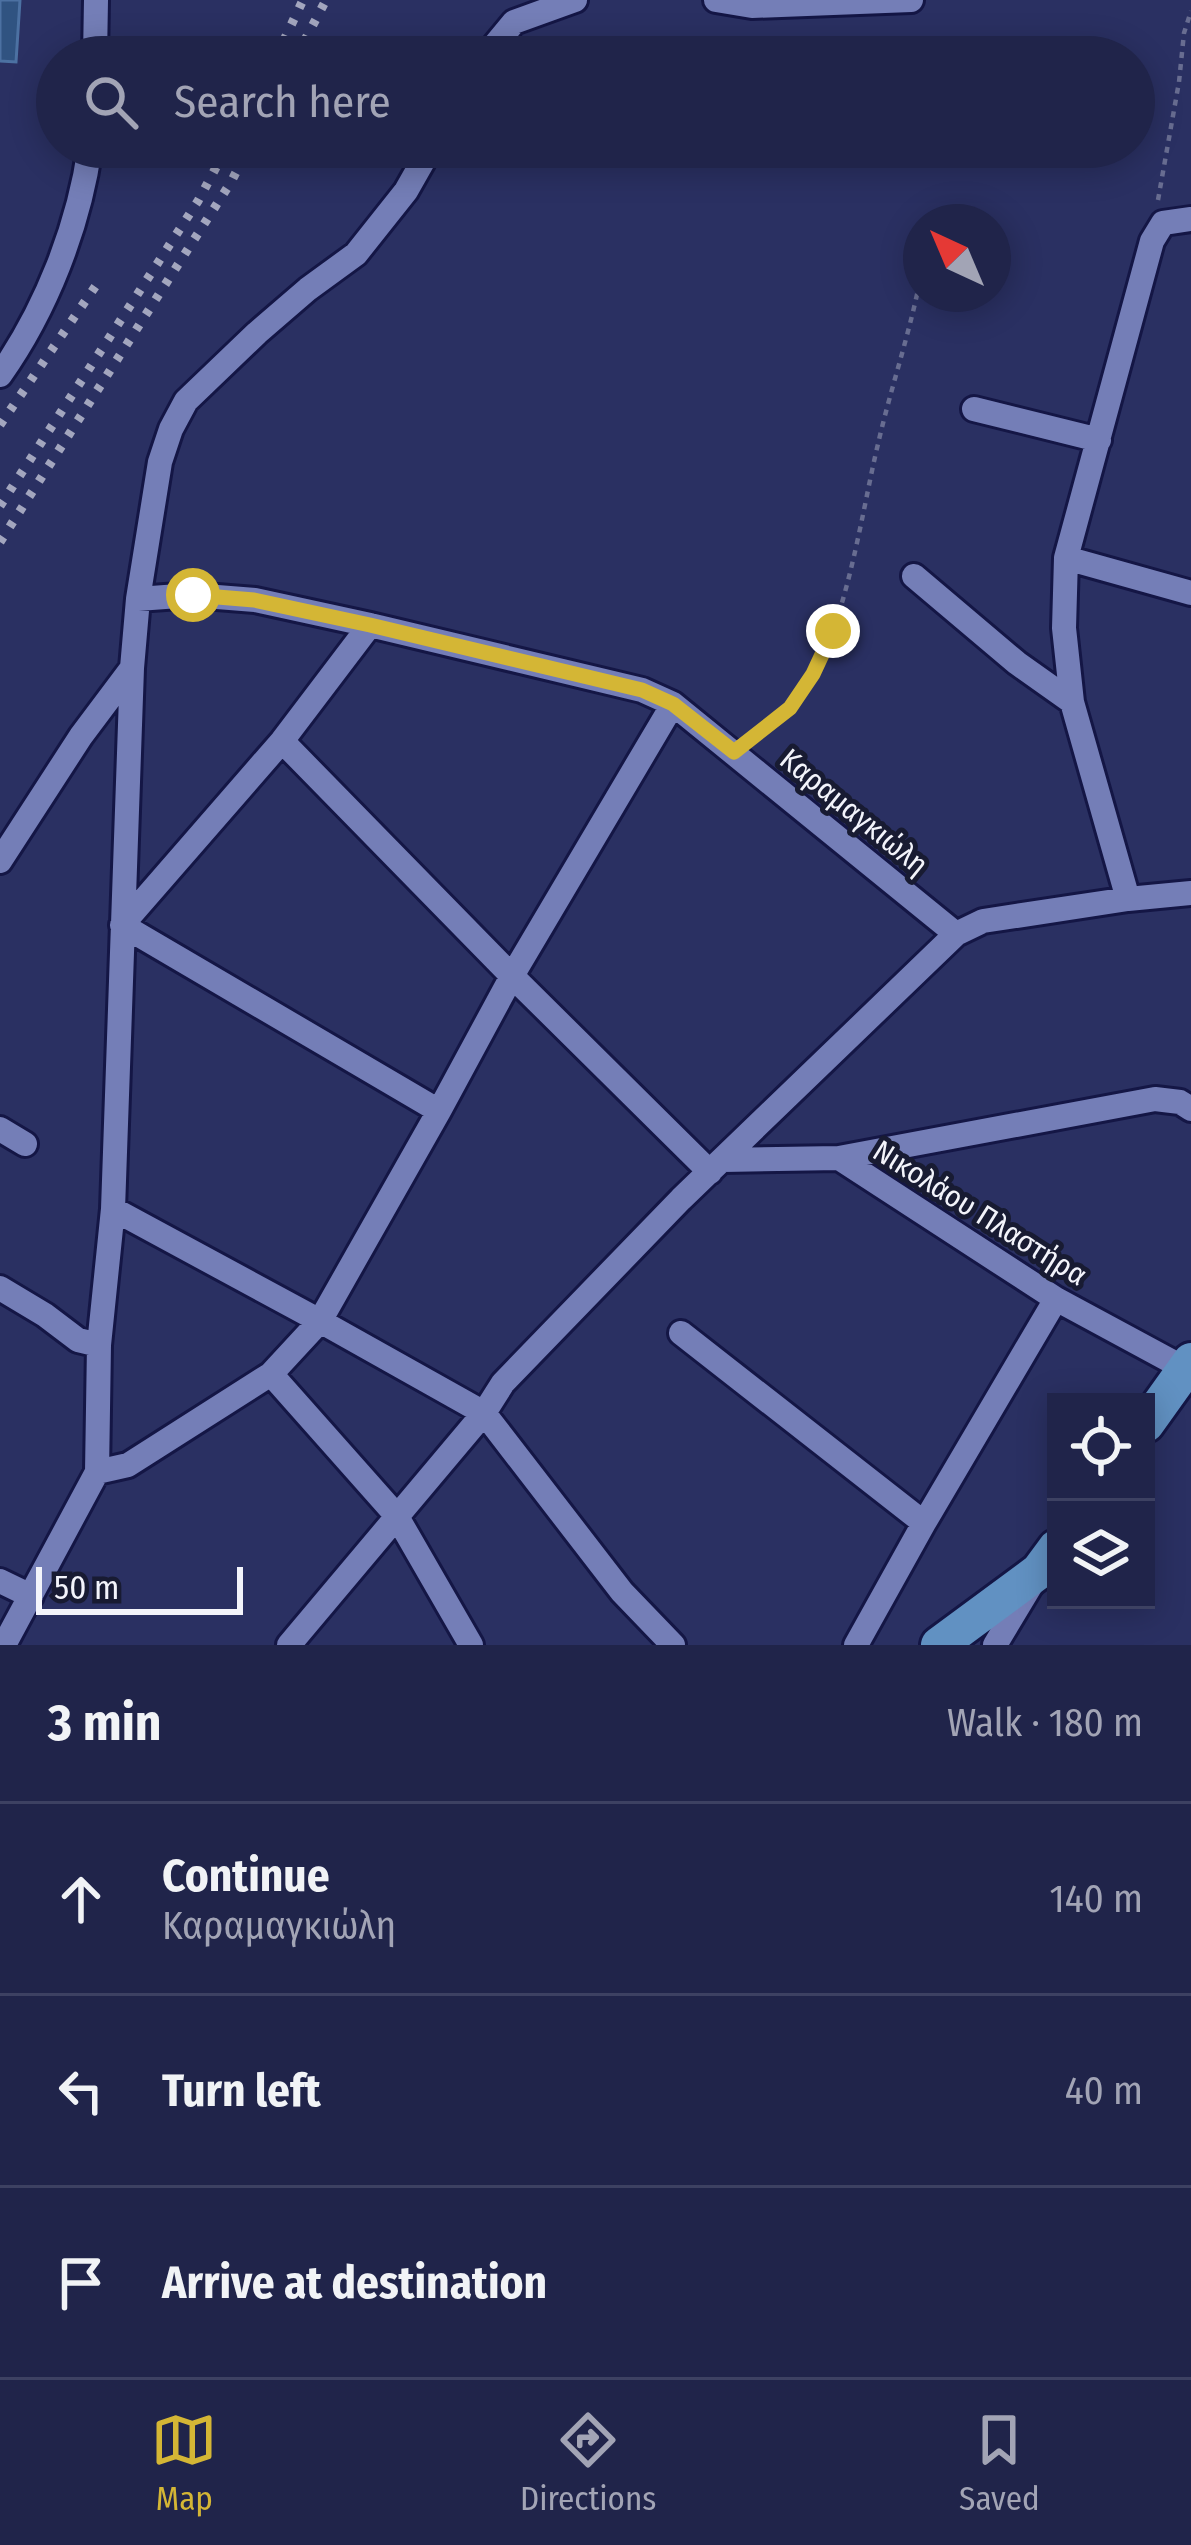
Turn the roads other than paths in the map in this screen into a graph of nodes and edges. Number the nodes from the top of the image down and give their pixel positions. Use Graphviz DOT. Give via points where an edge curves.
graph roads {
  1 [pos="95,0"];
  2 [pos="575,0"];
  3 [pos="716,0"];
  4 [pos="911,0"];
  5 [pos="94,36"];
  6 [pos="502,36"];
  7 [pos="87,168"];
  8 [pos="419,168"];
  9 [pos="1191,219"];
  10 [pos="0,375"];
  11 [pos="974,409"];
  12 [pos="1099,440"];
  13 [pos="1066,558"];
  14 [pos="914,576"];
  15 [pos="1191,593"];
  16 [pos="138,599"];
  17 [pos="370,625"];
  18 [pos="132,668"];
  19 [pos="1072,702"];
  20 [pos="673,704"];
  21 [pos="282,740"];
  22 [pos="0,861"];
  23 [pos="1191,893"];
  24 [pos="1128,899"];
  25 [pos="122,925"];
  26 [pos="956,934"];
  27 [pos="512,976"];
  28 [pos="1191,1109"];
  29 [pos="440,1112"];
  30 [pos="0,1130"];
  31 [pos="25,1144"];
  32 [pos="839,1158"];
  33 [pos="716,1166"];
  34 [pos="113,1209"];
  35 [pos="0,1288"];
  36 [pos="1056,1299"];
  37 [pos="320,1321"];
  38 [pos="682,1333"];
  39 [pos="99,1345"];
  40 [pos="1189,1367"];
  41 [pos="271,1374"];
  42 [pos="1155,1412"];
  43 [pos="484,1413"];
  44 [pos="97,1472"];
  45 [pos="396,1515"];
  46 [pos="924,1522"];
  47 [pos="1047,1560"];
  48 [pos="1047,1561"];
  49 [pos="0,1581"];
  50 [pos="31,1596"];
  51 [pos="9,1635"];
  52 [pos="33,1645"];
  53 [pos="289,1645"];
  54 [pos="471,1645"];
  55 [pos="674,1645"];
  56 [pos="856,1645"];
  57 [pos="939,1645"];
  58 [pos="995,1645"];
  1 -- 5 [label="street"];
  2 -- 6 [label="street" via="514,22"];
  3 -- 4 [label="street" via="752,7"];
  7 -- 10 [label="street" via="49,285"];
  8 -- 16 [label="street" via="356,254 186,401 160,462"];
  9 -- 12 [label="street" via="1163,223 1152,241"];
  11 -- 12 [label="street"];
  12 -- 13 [label="street"];
  13 -- 15 [label="street"];
  13 -- 19 [label="street"];
  14 -- 19 [label="street"];
  16 -- 17 [label="street, Καραμαγκιώλη" via="254,600"];
  16 -- 18 [label="street"];
  17 -- 20 [label="street, Καραμαγκιώλη"];
  17 -- 21 [label="street"];
  18 -- 22 [label="street"];
  18 -- 25 [label="street"];
  19 -- 24 [label="street"];
  20 -- 26 [label="street, Καραμαγκιώλη"];
  20 -- 27 [label="street"];
  21 -- 25 [label="street"];
  21 -- 27 [label="street"];
  23 -- 24 [label="street"];
  24 -- 26 [label="street" via="983,921"];
  25 -- 29 [label="street"];
  25 -- 34 [label="street"];
  26 -- 33 [label="street"];
  27 -- 29 [label="street"];
  27 -- 33 [label="street"];
  28 -- 32 [label="street" via="1156,1099"];
  29 -- 37 [label="street"];
  30 -- 31 [label="street"];
  32 -- 33 [label="street, Νικολάου Πλαστήρα"];
  32 -- 36 [label="street, Νικολάου Πλαστήρα"];
  33 -- 43 [label="street" via="503,1384"];
  34 -- 37 [label="street"];
  34 -- 39 [label="street"];
  35 -- 39 [label="street" via="78,1340"];
  36 -- 40 [label="street, Νικολάου Πλαστήρα"];
  36 -- 46 [label="street"];
  37 -- 41 [label="street"];
  37 -- 43 [label="street"];
  38 -- 46 [label="street"];
  39 -- 44 [label="street"];
  40 -- 42 [label="street"];
  41 -- 44 [label="street" via="128,1466"];
  41 -- 45 [label="street"];
  43 -- 45 [label="street"];
  43 -- 55 [label="street" via="622,1592"];
  44 -- 50 [label="street"];
  45 -- 53 [label="street"];
  45 -- 54 [label="street"];
  46 -- 56 [label="street"];
  47 -- 57 [label="street"];
  48 -- 58 [label="street"];
  49 -- 50 [label="street"];
  50 -- 51 [label="street"];
  51 -- 52 [label="street"];
}
